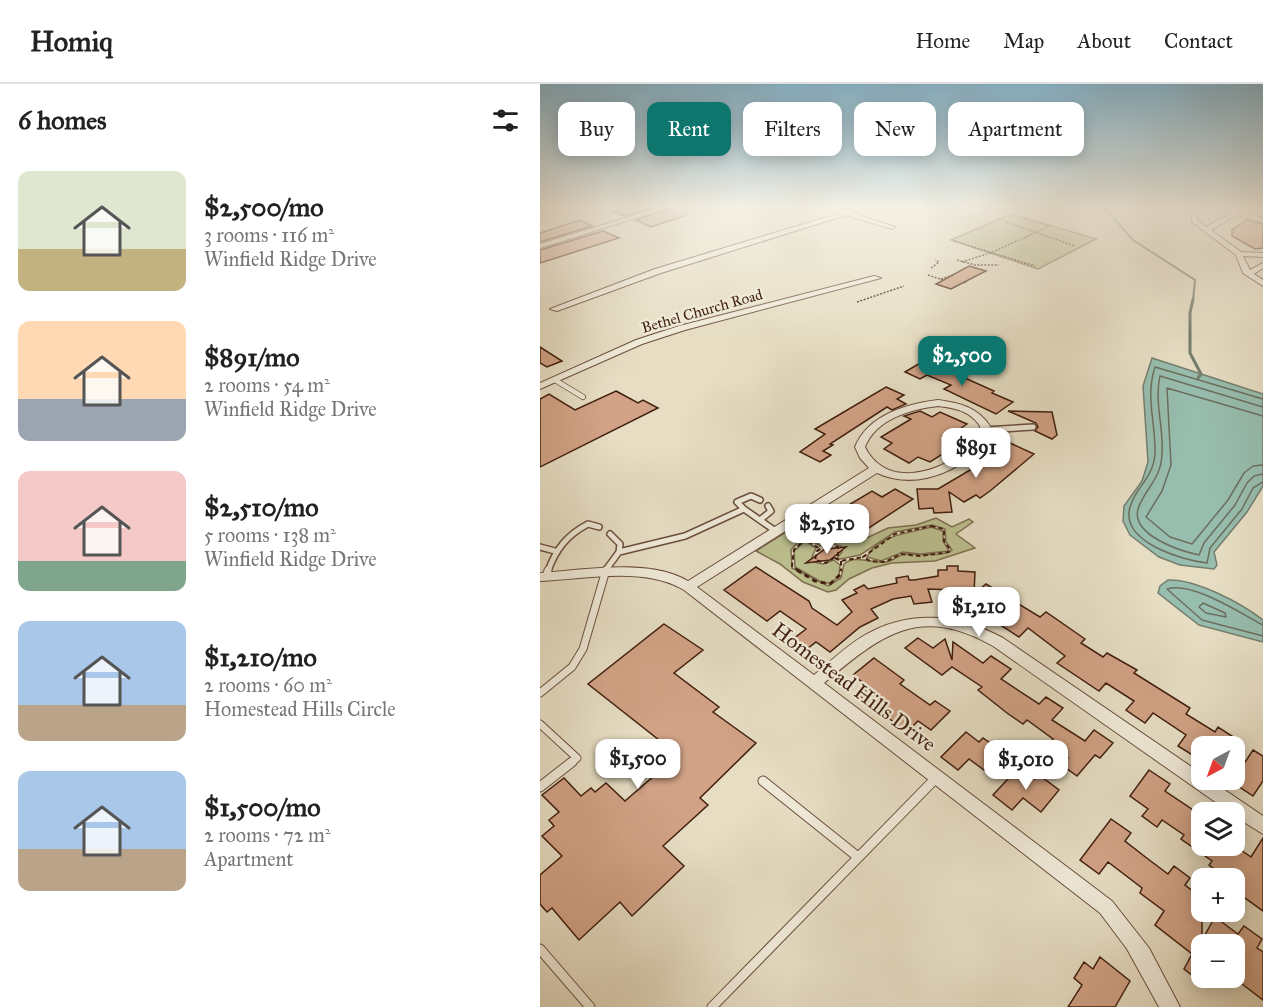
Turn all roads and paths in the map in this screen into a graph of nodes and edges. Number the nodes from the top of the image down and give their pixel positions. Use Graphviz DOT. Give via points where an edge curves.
graph roads {
  1 [pos="727,249"];
  2 [pos="982,249"];
  3 [pos="999,249"];
  4 [pos="1232,249"];
  5 [pos="993,252"];
  6 [pos="1239,254"];
  7 [pos="1263,255"];
  8 [pos="935,260"];
  9 [pos="957,260"];
  10 [pos="962,262"];
  11 [pos="974,265"];
  12 [pos="999,265"];
  13 [pos="1263,265"];
  14 [pos="1035,266"];
  15 [pos="971,267"];
  16 [pos="931,268"];
  17 [pos="1249,274"];
  18 [pos="928,275"];
  19 [pos="953,275"];
  20 [pos="877,278"];
  21 [pos="967,281"];
  22 [pos="964,283"];
  23 [pos="1263,284"];
  24 [pos="904,286"];
  25 [pos="857,302"];
  26 [pos="554,309"];
  27 [pos="555,380"];
  28 [pos="540,386"];
  29 [pos="583,397"];
  30 [pos="1033,427"];
  31 [pos="985,430"];
  32 [pos="875,469"];
  33 [pos="760,500"];
  34 [pos="768,506"];
  35 [pos="744,509"];
  36 [pos="760,520"];
  37 [pos="599,527"];
  38 [pos="782,529"];
  39 [pos="610,534"];
  40 [pos="805,539"];
  41 [pos="540,547"];
  42 [pos="820,549"];
  43 [pos="555,551"];
  44 [pos="619,552"];
  45 [pos="863,556"];
  46 [pos="835,558"];
  47 [pos="841,561"];
  48 [pos="605,572"];
  49 [pos="542,574"];
  50 [pos="688,587"];
  51 [pos="813,684"];
  52 [pos="540,693"];
  53 [pos="540,724"];
  54 [pos="938,776"];
  55 [pos="763,781"];
  56 [pos="540,787"];
  57 [pos="1263,826"];
  58 [pos="858,857"];
  59 [pos="540,949"];
  60 [pos="591,1007"];
  61 [pos="712,1007"];
  62 [pos="1170,1007"];
  1 -- 26 [label="street"];
  2 -- 5 [label="path"];
  3 -- 5 [label="path"];
  4 -- 6 [label="street"];
  5 -- 10 [label="path"];
  5 -- 14 [label="path"];
  6 -- 7 [label="street"];
  6 -- 17 [label="street" via="1241,265"];
  8 -- 16 [label="path" via="940,262"];
  9 -- 10 [label="path"];
  10 -- 11 [label="path"];
  11 -- 12 [label="path"];
  11 -- 15 [label="path"];
  13 -- 17 [label="street"];
  17 -- 23 [label="street"];
  18 -- 19 [label="path" via="942,280"];
  20 -- 27 [label="street, Bethel Church Road" via="682,328 639,342"];
  21 -- 22 [label="path"];
  24 -- 25 [label="path"];
  27 -- 28 [label="street, Bethel Church Road"];
  27 -- 29 [label="lane"];
  30 -- 31 [label="lane"];
  31 -- 32 [label="street" via="982,441 942,470 911,477"];
  31 -- 32 [label="street" via="982,420 973,412 956,405 911,407 880,423 863,438 862,454"];
  32 -- 38 [label="street"];
  33 -- 35 [label="lane" via="751,496 740,499 737,502"];
  34 -- 36 [label="lane" via="771,511"];
  35 -- 36 [label="lane"];
  35 -- 44 [label="lane" via="685,537"];
  36 -- 38 [label="lane"];
  37 -- 43 [label="lane" via="591,523 584,526 567,536"];
  38 -- 40 [label="path"];
  38 -- 50 [label="street"];
  39 -- 44 [label="lane" via="620,544"];
  40 -- 42 [label="path"];
  40 -- 47 [label="path" via="792,554 796,570 822,584 830,584 841,574"];
  41 -- 43 [label="lane"];
  42 -- 46 [label="path" via="828,545 838,547"];
  42 -- 46 [label="path" via="814,557 818,562"];
  43 -- 49 [label="lane"];
  44 -- 48 [label="lane"];
  45 -- 45 [label="path" via="895,534 931,526 944,530 944,541 950,549 920,556 901,554 885,562"];
  45 -- 47 [label="path"];
  46 -- 47 [label="path"];
  48 -- 49 [label="street, Homestead Hills Drive"];
  48 -- 50 [label="street, Homestead Hills Drive" via="657,573"];
  48 -- 52 [label="lane" via="583,649 572,667"];
  50 -- 51 [label="street, Homestead Hills Drive"];
  51 -- 54 [label="street, Homestead Hills Drive"];
  51 -- 57 [label="street" via="870,638 888,630 925,621 982,631"];
  53 -- 56 [label="lane" via="577,758"];
  54 -- 58 [label="lane"];
  54 -- 62 [label="street, Homestead Hills Drive" via="1106,907 1129,932"];
  55 -- 58 [label="lane"];
  58 -- 61 [label="lane"];
  59 -- 60 [label="lane"];
}
